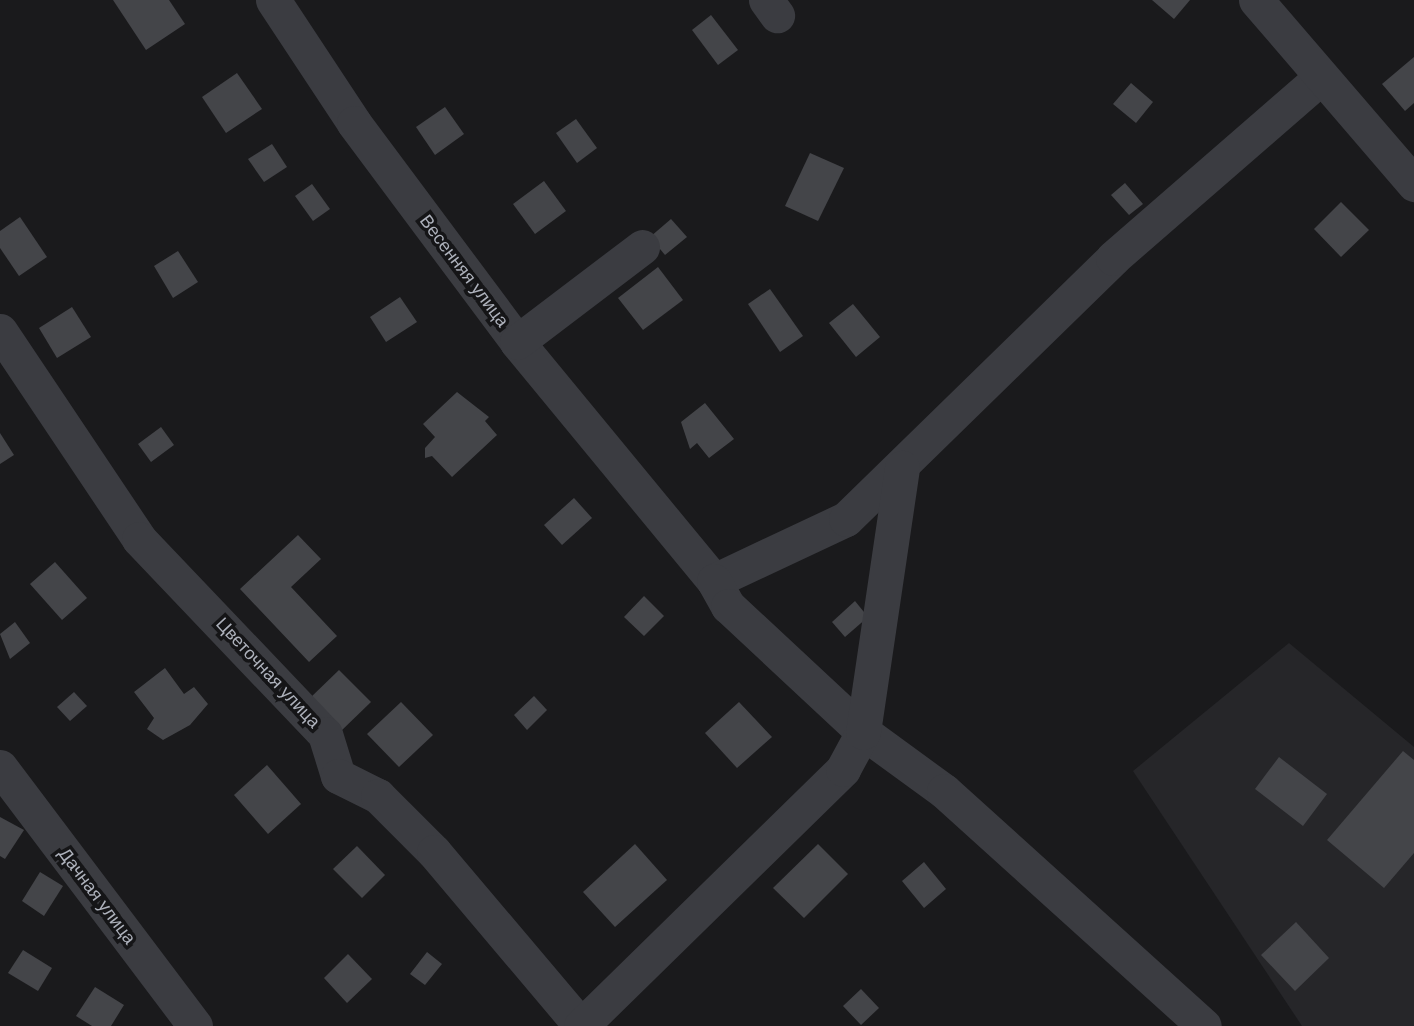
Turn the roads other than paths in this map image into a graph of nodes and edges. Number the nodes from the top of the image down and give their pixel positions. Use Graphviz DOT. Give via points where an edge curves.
graph roads {
  1 [pos="273,0"];
  2 [pos="1256,0"];
  3 [pos="1321,77"];
  4 [pos="1414,184"];
  5 [pos="642,247"];
  6 [pos="0,331"];
  7 [pos="517,342"];
  8 [pos="902,468"];
  9 [pos="714,581"];
  10 [pos="863,732"];
  11 [pos="0,767"];
  12 [pos="195,1026"];
  13 [pos="581,1026"];
  14 [pos="1204,1026"];
  1 -- 7 [label="street, Весенняя улица" via="354,123"];
  2 -- 3 [label="street"];
  3 -- 4 [label="street"];
  3 -- 8 [label="street" via="1113,258"];
  5 -- 7 [label="street"];
  6 -- 13 [label="street, Цветочная улица" via="139,539 325,734 338,776 378,796 434,852"];
  7 -- 9 [label="street, Весенняя улица"];
  8 -- 9 [label="street" via="846,519"];
  8 -- 10 [label="street"];
  9 -- 10 [label="street, Весенняя улица" via="728,606"];
  10 -- 13 [label="street" via="843,769"];
  10 -- 14 [label="street, Весенняя улица" via="944,790"];
  11 -- 12 [label="street, Дачная улица"];
}
